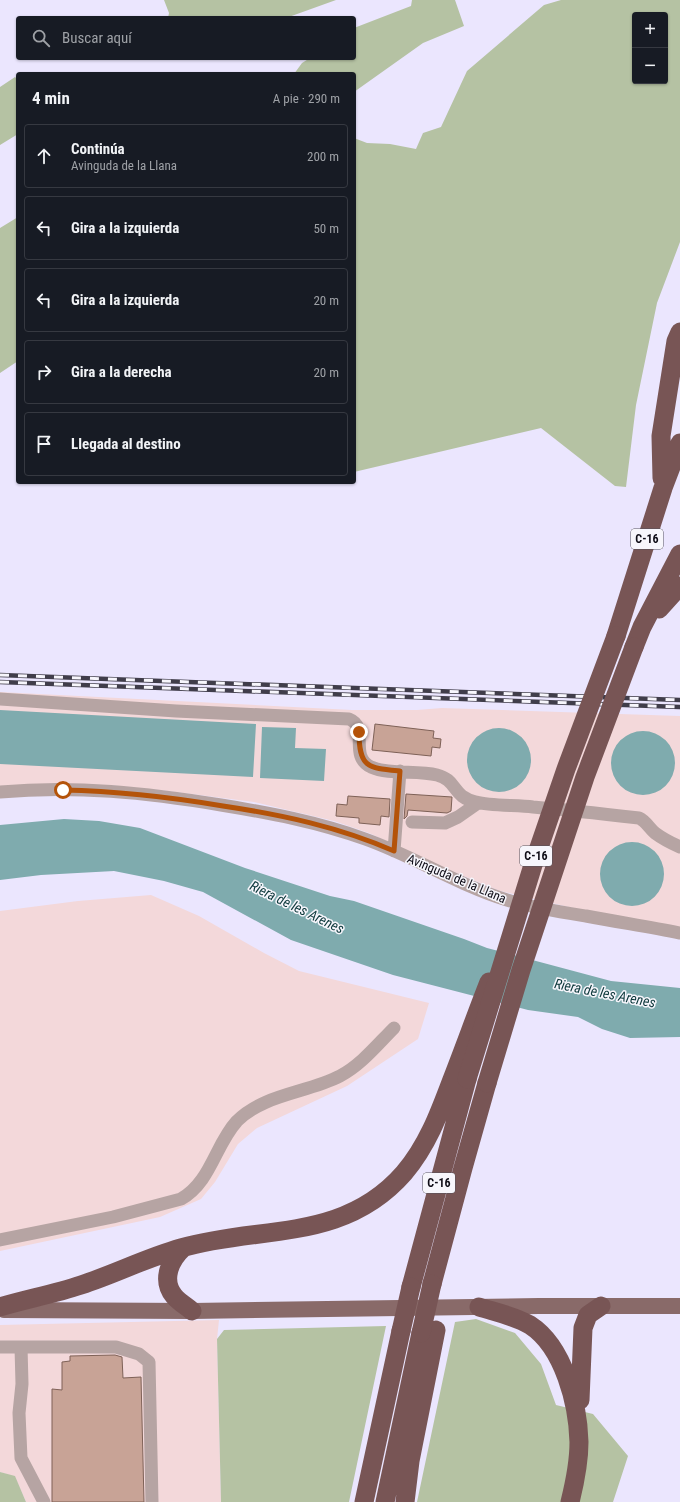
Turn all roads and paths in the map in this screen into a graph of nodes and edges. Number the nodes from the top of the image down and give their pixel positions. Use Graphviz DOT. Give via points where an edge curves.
graph roads {
  1 [pos="680,332"];
  2 [pos="680,443"];
  3 [pos="662,488"];
  4 [pos="680,554"];
  5 [pos="680,586"];
  6 [pos="642,628"];
  7 [pos="0,699"];
  8 [pos="400,771"];
  9 [pos="0,792"];
  10 [pos="478,803"];
  11 [pos="412,822"];
  12 [pos="680,847"];
  13 [pos="394,851"];
  14 [pos="680,933"];
  15 [pos="394,1028"];
  16 [pos="462,1073"];
  17 [pos="0,1240"];
  18 [pos="183,1248"];
  19 [pos="479,1306"];
  20 [pos="601,1306"];
  21 [pos="680,1306"];
  22 [pos="0,1307"];
  23 [pos="0,1310"];
  24 [pos="192,1311"];
  25 [pos="428,1331"];
  26 [pos="0,1347"];
  27 [pos="21,1347"];
  28 [pos="579,1441"];
  29 [pos="44,1502"];
  30 [pos="152,1502"];
  31 [pos="364,1502"];
  32 [pos="385,1502"];
  33 [pos="404,1502"];
  34 [pos="570,1502"];
  1 -- 3 [label="highway, C-16" via="676,341 661,436"];
  2 -- 3 [label="highway, C-16"];
  3 -- 16 [label="highway, C-16, bridge" via="616,636 532,865 504,955"];
  4 -- 6 [label="highway, C-16"];
  5 -- 6 [label="highway, C-16"];
  6 -- 25 [label="highway, C-16, bridge" via="585,777 521,970 463,1168"];
  7 -- 8 [label="street" via="349,719 355,721 358,727 360,753 365,763 378,769"];
  8 -- 10 [label="street" via="429,773 445,778 463,797"];
  8 -- 13 [label="street"];
  9 -- 13 [label="street, Avinguda de la Llana" via="103,790 196,801 327,826"];
  10 -- 11 [label="street" via="458,818 444,823"];
  10 -- 12 [label="street" via="639,818 668,842"];
  13 -- 14 [label="street, Avinguda de la Llana" via="508,900 553,911"];
  15 -- 17 [label="street" via="354,1068 339,1077 266,1103 246,1114 224,1139 196,1189 181,1199 113,1217"];
  16 -- 18 [label="highway" via="423,1146 405,1172 367,1205 345,1216 297,1229"];
  16 -- 31 [label="highway, C-16, bridge" via="401,1331"];
  18 -- 22 [label="highway" via="81,1285"];
  18 -- 24 [label="highway" via="172,1261 168,1278 174,1297"];
  19 -- 20 [label="main road"];
  19 -- 24 [label="main road"];
  19 -- 28 [label="highway" via="530,1325 550,1345 570,1389"];
  20 -- 21 [label="main road"];
  20 -- 28 [label="highway" via="588,1315 583,1328"];
  23 -- 24 [label="main road"];
  25 -- 32 [label="highway, C-16"];
  25 -- 33 [label="highway"];
  26 -- 27 [label="street"];
  27 -- 29 [label="street" via="21,1458"];
  27 -- 30 [label="street" via="116,1347 139,1354 149,1362"];
  28 -- 34 [label="highway"];
}
